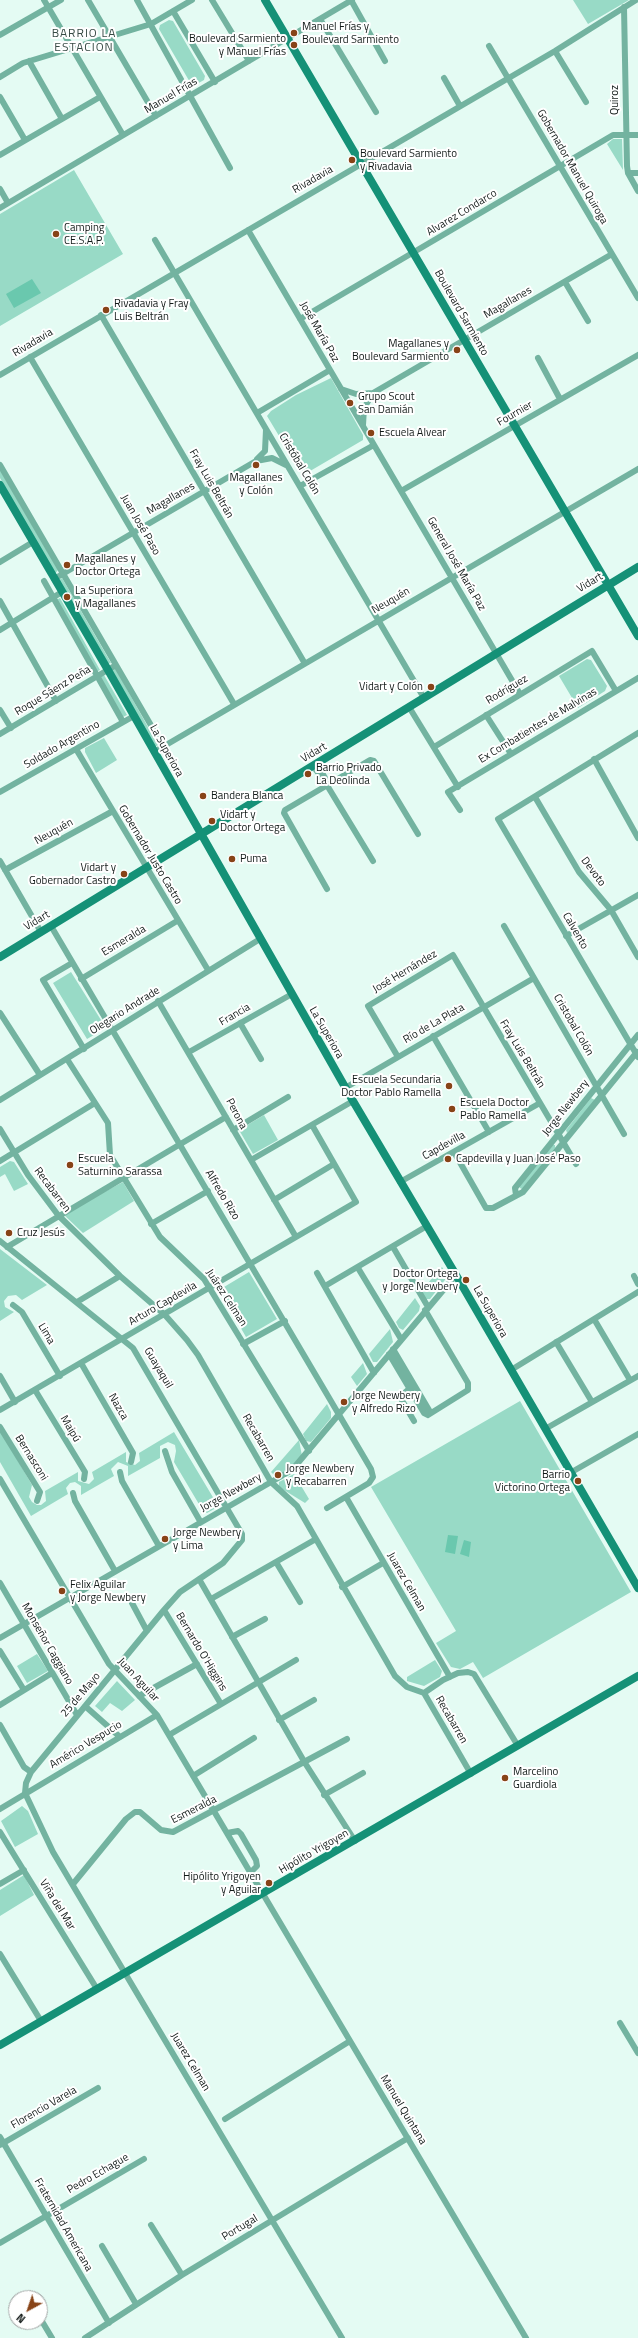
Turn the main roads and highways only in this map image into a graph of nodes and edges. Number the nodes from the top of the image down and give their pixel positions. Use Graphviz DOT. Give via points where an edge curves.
graph roads {
  1 [pos="265,0"];
  2 [pos="0,487"];
  3 [pos="638,567"];
  4 [pos="606,586"];
  5 [pos="638,636"];
  6 [pos="200,835"];
  7 [pos="0,957"];
  8 [pos="638,1588"];
  9 [pos="638,1676"];
  10 [pos="0,2045"];
  1 -- 4 [label="main road, Boulevard Sarmiento"];
  2 -- 6 [label="main road, La Superiora" via="108,670"];
  3 -- 4 [label="main road, Vidart"];
  4 -- 5 [label="main road, Boulevard Sarmiento"];
  4 -- 6 [label="main road, Vidart"];
  6 -- 7 [label="main road, Vidart"];
  6 -- 8 [label="main road, La Superiora"];
  9 -- 10 [label="main road, Hipólito Yrigoyen"];
}
